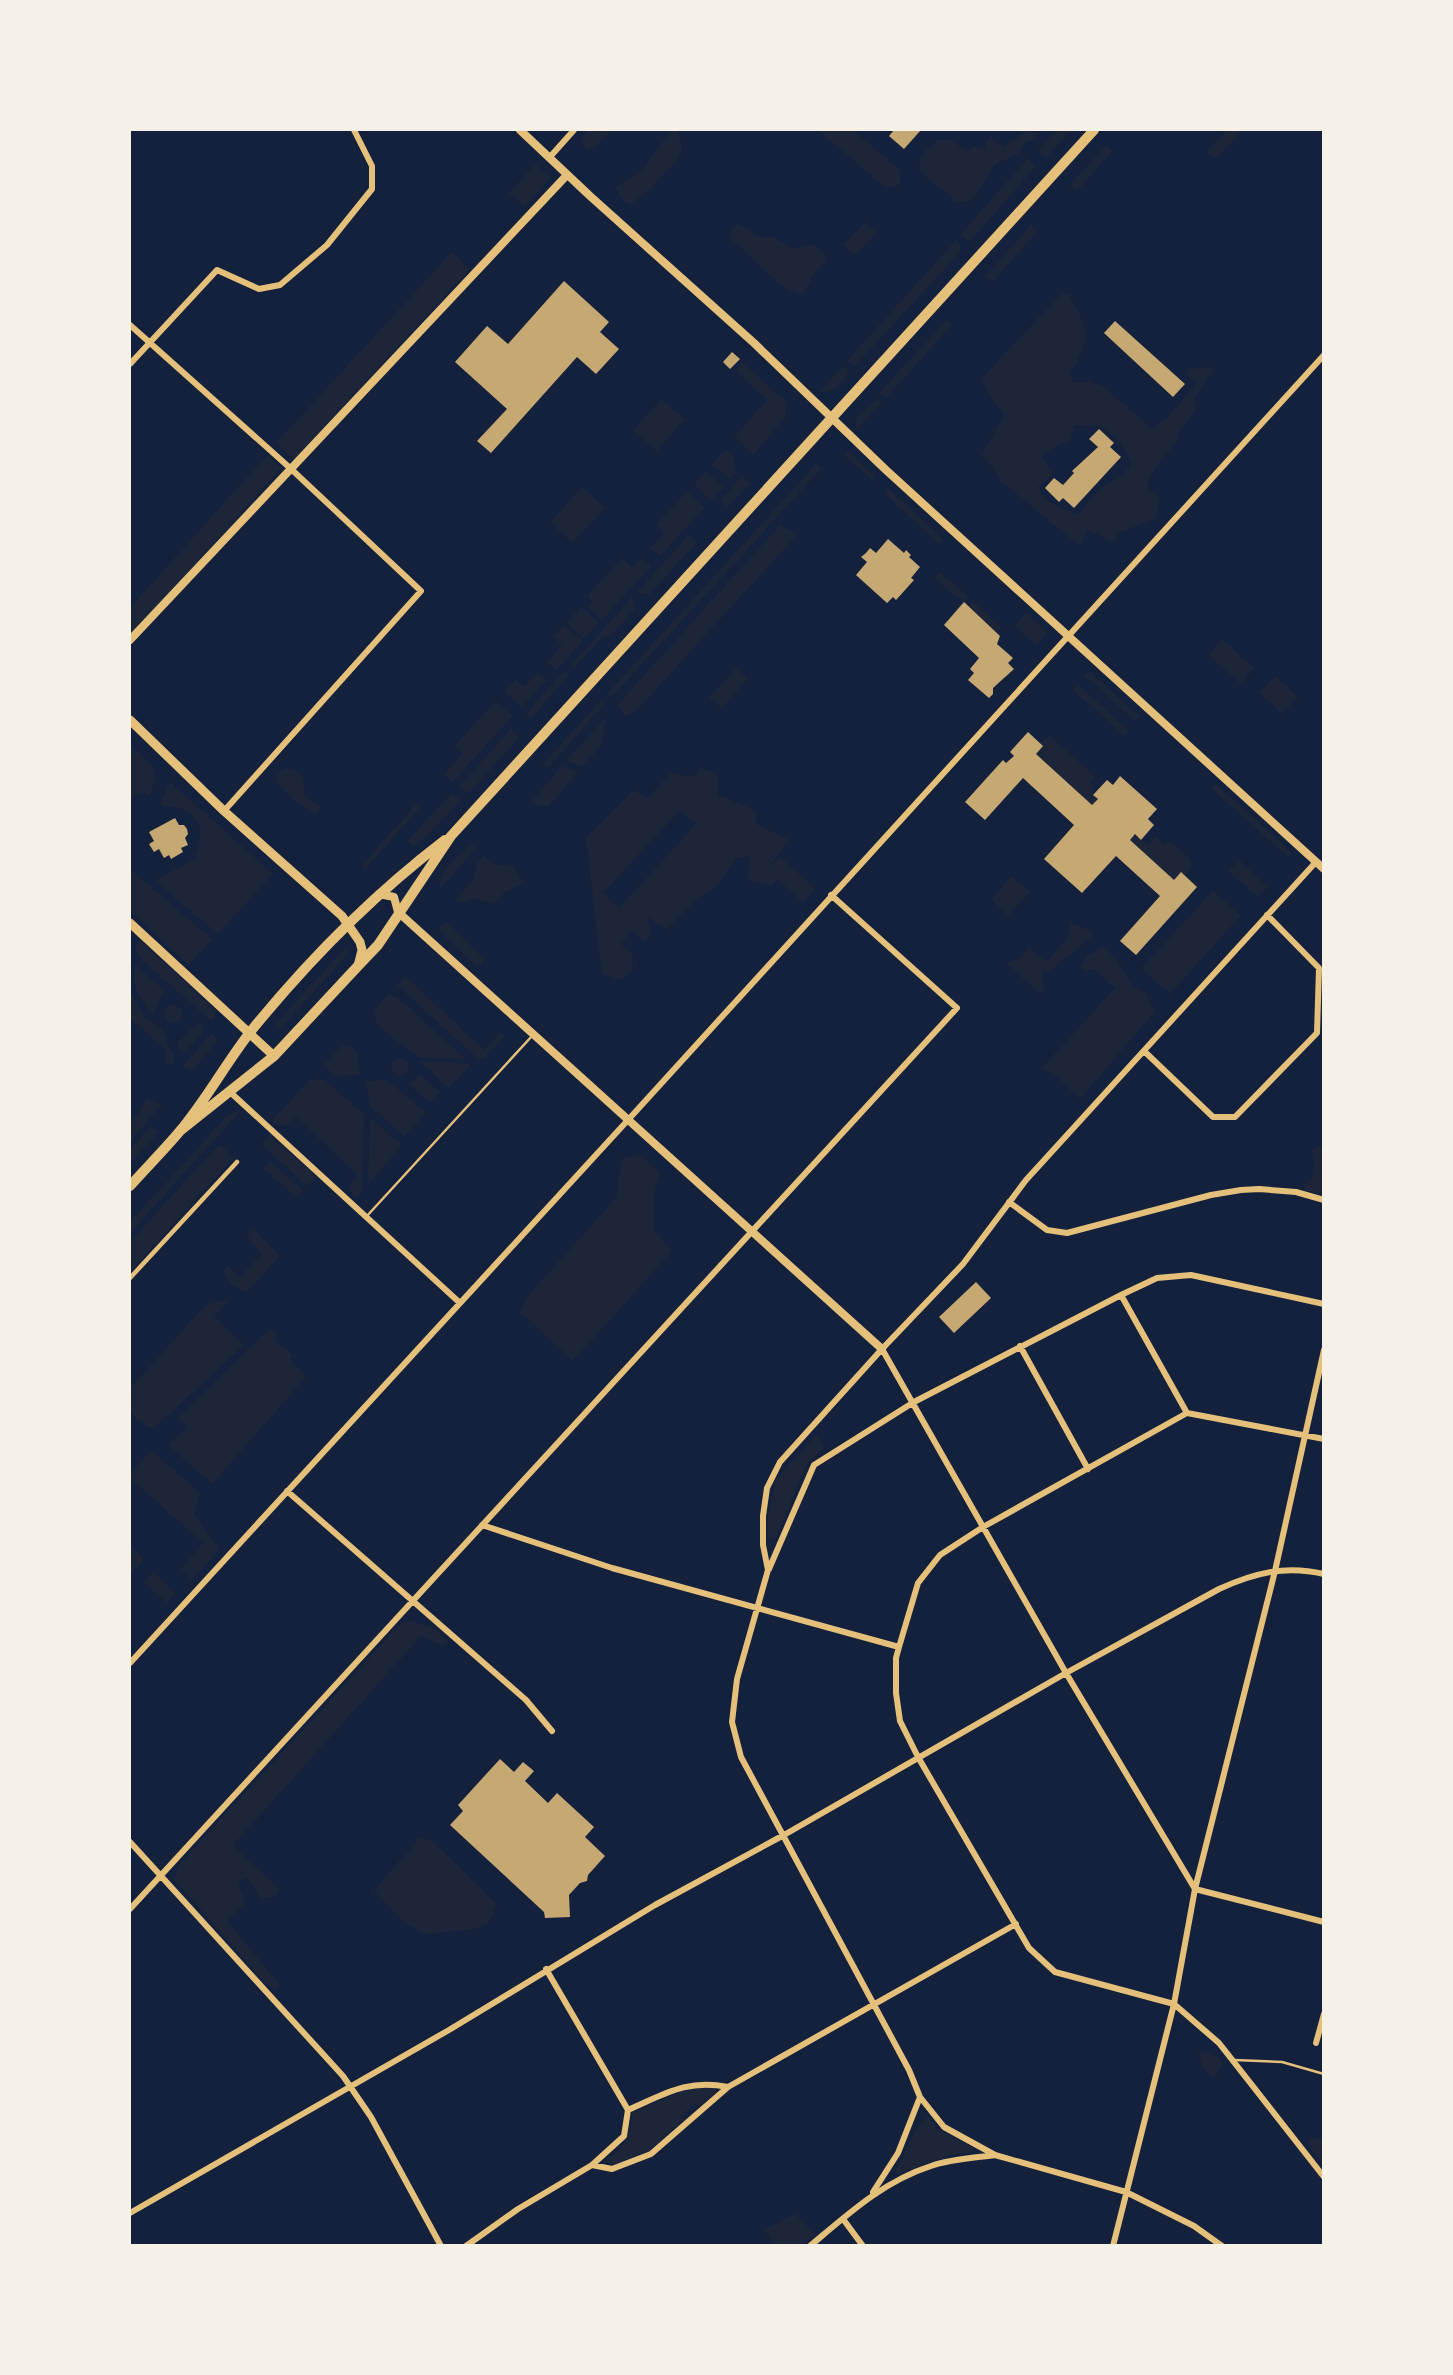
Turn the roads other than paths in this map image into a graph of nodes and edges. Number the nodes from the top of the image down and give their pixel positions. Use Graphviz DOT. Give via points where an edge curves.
graph roads {
  1 [pos="354,130"];
  2 [pos="520,130"];
  3 [pos="574,130"];
  4 [pos="1094,130"];
  5 [pos="549,158"];
  6 [pos="567,175"];
  7 [pos="130,325"];
  8 [pos="148,342"];
  9 [pos="1324,355"];
  10 [pos="130,364"];
  11 [pos="831,417"];
  12 [pos="290,468"];
  13 [pos="1068,634"];
  14 [pos="130,640"];
  15 [pos="130,720"];
  16 [pos="224,811"];
  17 [pos="451,836"];
  18 [pos="1315,863"];
  19 [pos="1324,869"];
  20 [pos="379,894"];
  21 [pos="831,895"];
  22 [pos="398,912"];
  23 [pos="1267,915"];
  24 [pos="130,923"];
  25 [pos="348,924"];
  26 [pos="358,966"];
  27 [pos="250,1033"];
  28 [pos="533,1034"];
  29 [pos="1144,1051"];
  30 [pos="274,1056"];
  31 [pos="230,1092"];
  32 [pos="628,1120"];
  33 [pos="181,1130"];
  34 [pos="236,1162"];
  35 [pos="130,1186"];
  36 [pos="1324,1200"];
  37 [pos="1009,1202"];
  38 [pos="366,1217"];
  39 [pos="753,1232"];
  40 [pos="130,1278"];
  41 [pos="1121,1295"];
  42 [pos="460,1303"];
  43 [pos="1324,1304"];
  44 [pos="1020,1346"];
  45 [pos="882,1349"];
  46 [pos="1324,1350"];
  47 [pos="914,1402"];
  48 [pos="1187,1413"];
  49 [pos="1306,1435"];
  50 [pos="1324,1439"];
  51 [pos="1088,1469"];
  52 [pos="287,1491"];
  53 [pos="482,1525"];
  54 [pos="983,1527"];
  55 [pos="768,1570"];
  56 [pos="1275,1571"];
  57 [pos="1324,1574"];
  58 [pos="411,1601"];
  59 [pos="757,1608"];
  60 [pos="899,1647"];
  61 [pos="130,1663"];
  62 [pos="1066,1673"];
  63 [pos="552,1731"];
  64 [pos="918,1757"];
  65 [pos="784,1835"];
  66 [pos="130,1842"];
  67 [pos="160,1876"];
  68 [pos="1195,1889"];
  69 [pos="130,1909"];
  70 [pos="1324,1922"];
  71 [pos="1016,1924"];
  72 [pos="546,1969"];
  73 [pos="1174,2004"];
  74 [pos="875,2005"];
  75 [pos="1324,2014"];
  76 [pos="1316,2043"];
  77 [pos="1233,2060"];
  78 [pos="1324,2074"];
  79 [pos="350,2086"];
  80 [pos="728,2087"];
  81 [pos="920,2097"];
  82 [pos="628,2110"];
  83 [pos="995,2155"];
  84 [pos="592,2165"];
  85 [pos="1324,2177"];
  86 [pos="1126,2192"];
  87 [pos="871,2196"];
  88 [pos="130,2213"];
  89 [pos="843,2219"];
  90 [pos="441,2245"];
  91 [pos="466,2245"];
  92 [pos="810,2245"];
  93 [pos="863,2245"];
  94 [pos="1113,2245"];
  95 [pos="1222,2245"];
  1 -- 8 [label="street" via="372,166 372,189 327,245 281,285 259,289 217,270"];
  2 -- 5 [label="street"];
  3 -- 5 [label="street"];
  4 -- 11 [label="main road"];
  5 -- 6 [label="street"];
  6 -- 11 [label="street"];
  6 -- 12 [label="street"];
  7 -- 8 [label="street"];
  8 -- 10 [label="street"];
  8 -- 12 [label="street"];
  9 -- 13 [label="street"];
  11 -- 13 [label="street"];
  11 -- 17 [label="main road"];
  12 -- 14 [label="street"];
  12 -- 16 [label="street" via="421,591"];
  13 -- 18 [label="street"];
  13 -- 21 [label="street"];
  15 -- 16 [label="main road"];
  16 -- 25 [label="main road"];
  17 -- 20 [label="main road"];
  17 -- 22 [label="main road"];
  18 -- 19 [label="street"];
  18 -- 23 [label="street"];
  20 -- 22 [label="street" via="394,897"];
  20 -- 25 [label="main road"];
  21 -- 32 [label="street"];
  21 -- 39 [label="street" via="957,1008"];
  22 -- 26 [label="main road"];
  22 -- 28 [label="street"];
  23 -- 29 [label="street"];
  23 -- 29 [label="street" via="1319,968 1317,1033 1235,1117 1213,1117"];
  24 -- 27 [label="main road"];
  25 -- 26 [label="main road" via="362,950"];
  25 -- 27 [label="main road"];
  26 -- 30 [label="main road"];
  27 -- 30 [label="main road"];
  27 -- 33 [label="main road"];
  28 -- 32 [label="street"];
  28 -- 38 [label="lane"];
  29 -- 37 [label="street"];
  30 -- 31 [label="main road"];
  31 -- 33 [label="main road"];
  31 -- 38 [label="street"];
  32 -- 39 [label="street"];
  32 -- 42 [label="street"];
  33 -- 35 [label="main road"];
  34 -- 40 [label="street"];
  36 -- 37 [label="street" via="1296,1192 1241,1190 1067,1233 1047,1230"];
  37 -- 45 [label="street" via="963,1264"];
  38 -- 42 [label="street"];
  39 -- 45 [label="street"];
  39 -- 53 [label="street"];
  41 -- 43 [label="street" via="1157,1278 1191,1275"];
  41 -- 44 [label="street"];
  41 -- 48 [label="street"];
  42 -- 52 [label="street"];
  44 -- 47 [label="street"];
  44 -- 51 [label="street"];
  45 -- 47 [label="street"];
  45 -- 55 [label="street" via="780,1462 767,1488 763,1516"];
  46 -- 49 [label="street"];
  47 -- 54 [label="street"];
  47 -- 55 [label="street" via="814,1465"];
  48 -- 49 [label="street"];
  48 -- 51 [label="street"];
  49 -- 50 [label="street"];
  49 -- 56 [label="street"];
  51 -- 54 [label="street"];
  52 -- 58 [label="street"];
  52 -- 61 [label="street"];
  53 -- 58 [label="street"];
  53 -- 59 [label="street" via="612,1568"];
  54 -- 60 [label="street" via="940,1555 918,1583"];
  54 -- 62 [label="street"];
  55 -- 59 [label="street"];
  56 -- 57 [label="street" via="1301,1569"];
  56 -- 62 [label="street" via="1219,1589"];
  56 -- 68 [label="street"];
  58 -- 63 [label="street" via="526,1700"];
  58 -- 67 [label="street"];
  59 -- 60 [label="street"];
  59 -- 65 [label="street" via="737,1679 732,1722 741,1757"];
  60 -- 64 [label="street" via="896,1693 900,1721"];
  62 -- 64 [label="street"];
  62 -- 68 [label="street"];
  64 -- 65 [label="street"];
  64 -- 71 [label="street"];
  65 -- 72 [label="street"];
  65 -- 74 [label="street"];
  66 -- 67 [label="street"];
  67 -- 69 [label="street"];
  67 -- 79 [label="street"];
  68 -- 70 [label="street"];
  68 -- 73 [label="street"];
  71 -- 73 [label="street" via="1029,1948 1055,1972"];
  71 -- 74 [label="street"];
  72 -- 79 [label="street"];
  72 -- 82 [label="street"];
  73 -- 77 [label="street"];
  73 -- 86 [label="street"];
  74 -- 80 [label="street"];
  74 -- 81 [label="street"];
  75 -- 76 [label="street"];
  77 -- 78 [label="lane" via="1282,2062"];
  77 -- 85 [label="street"];
  79 -- 88 [label="street"];
  79 -- 90 [label="street"];
  80 -- 82 [label="street" via="707,2083 680,2087"];
  80 -- 84 [label="street" via="651,2154 612,2169"];
  81 -- 83 [label="street" via="944,2127"];
  81 -- 87 [label="street" via="898,2153"];
  82 -- 84 [label="street" via="624,2136"];
  83 -- 86 [label="street"];
  83 -- 87 [label="street" via="934,2165"];
  84 -- 91 [label="street"];
  86 -- 94 [label="street"];
  86 -- 95 [label="street"];
  87 -- 89 [label="street"];
  89 -- 92 [label="street"];
  89 -- 93 [label="street"];
}
